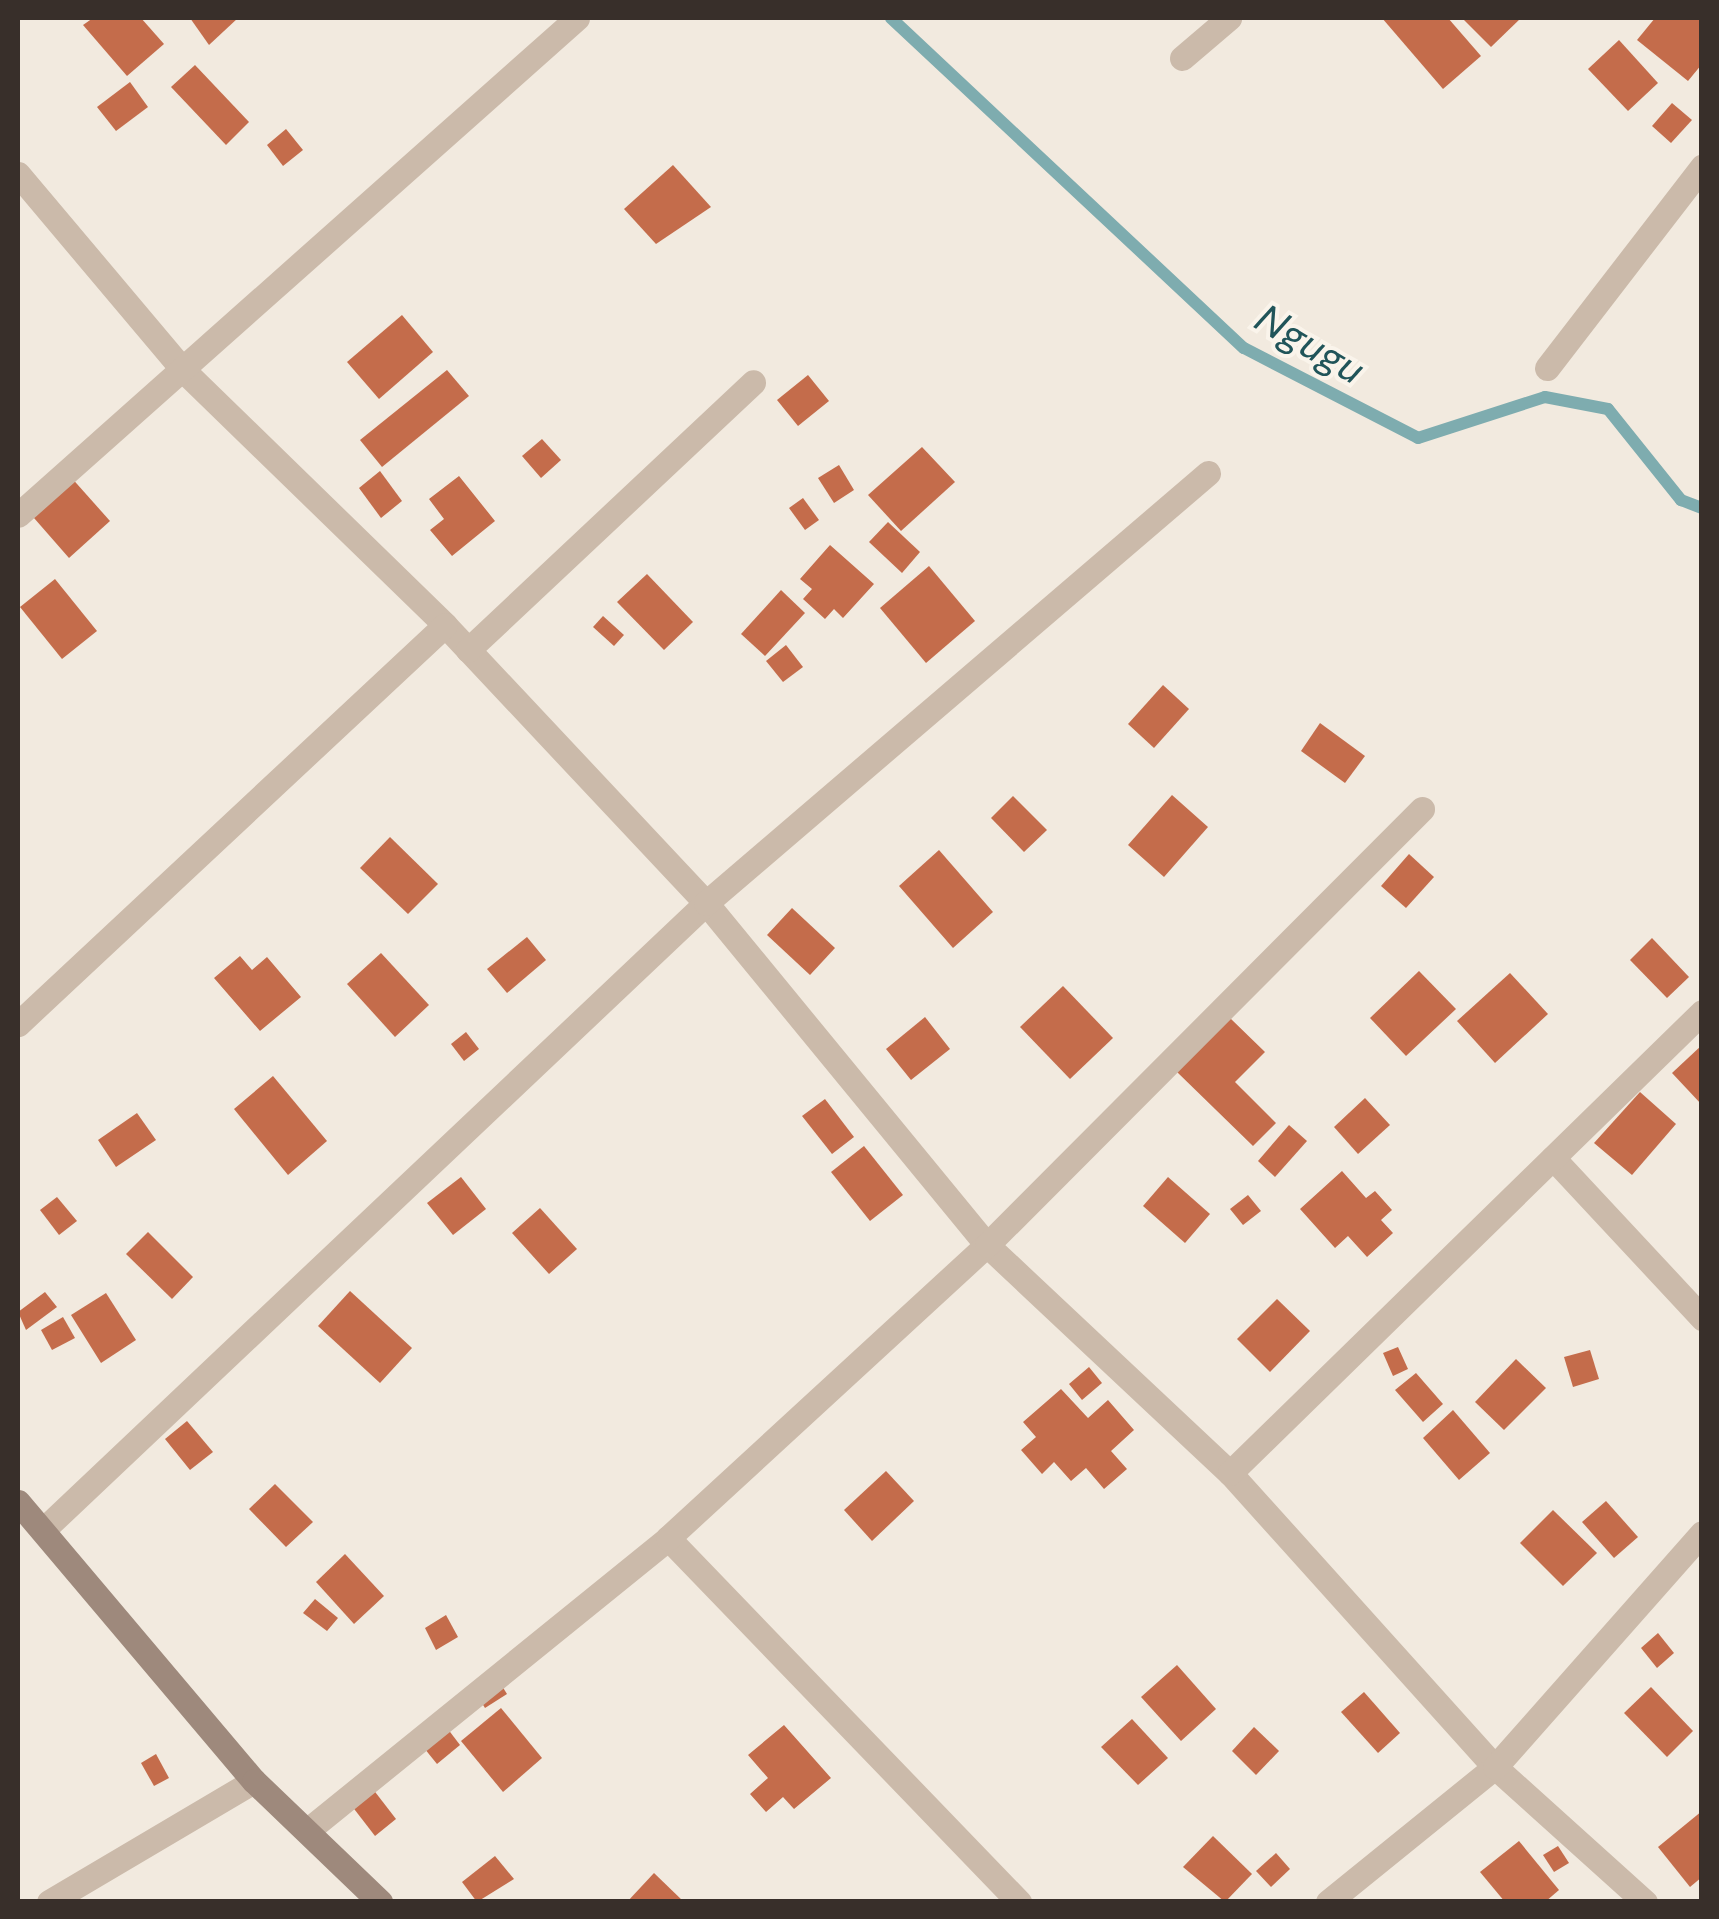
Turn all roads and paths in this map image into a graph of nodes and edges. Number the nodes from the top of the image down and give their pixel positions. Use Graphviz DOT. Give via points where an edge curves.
graph roads {
  1 [pos="576,18"];
  2 [pos="1230,18"];
  3 [pos="1182,58"];
  4 [pos="1702,166"];
  5 [pos="18,174"];
  6 [pos="182,368"];
  7 [pos="1547,368"];
  8 [pos="752,382"];
  9 [pos="1208,473"];
  10 [pos="18,515"];
  11 [pos="445,625"];
  12 [pos="468,650"];
  13 [pos="1422,809"];
  14 [pos="706,903"];
  15 [pos="1702,1012"];
  16 [pos="18,1024"];
  17 [pos="1553,1158"];
  18 [pos="987,1244"];
  19 [pos="1702,1318"];
  20 [pos="1230,1473"];
  21 [pos="18,1502"];
  22 [pos="43,1530"];
  23 [pos="1702,1533"];
  24 [pos="668,1538"];
  25 [pos="1495,1767"];
  26 [pos="254,1781"];
  27 [pos="308,1830"];
  28 [pos="50,1902"];
  29 [pos="380,1902"];
  30 [pos="1019,1902"];
  31 [pos="1328,1902"];
  32 [pos="1645,1902"];
  1 -- 6 [label="street"];
  2 -- 3 [label="street"];
  4 -- 7 [label="street"];
  5 -- 6 [label="street"];
  6 -- 10 [label="street"];
  6 -- 11 [label="street"];
  8 -- 12 [label="street"];
  9 -- 14 [label="street"];
  11 -- 12 [label="street"];
  11 -- 16 [label="street"];
  12 -- 14 [label="street"];
  13 -- 18 [label="street"];
  14 -- 18 [label="street"];
  14 -- 22 [label="street"];
  15 -- 17 [label="street"];
  17 -- 19 [label="street"];
  17 -- 20 [label="street"];
  18 -- 20 [label="street"];
  18 -- 24 [label="street"];
  20 -- 25 [label="street"];
  21 -- 22 [label="main road"];
  22 -- 26 [label="main road"];
  23 -- 25 [label="street"];
  24 -- 27 [label="street"];
  24 -- 30 [label="street"];
  25 -- 31 [label="street"];
  25 -- 32 [label="street"];
  26 -- 27 [label="main road"];
  26 -- 28 [label="street"];
  27 -- 29 [label="main road"];
}
